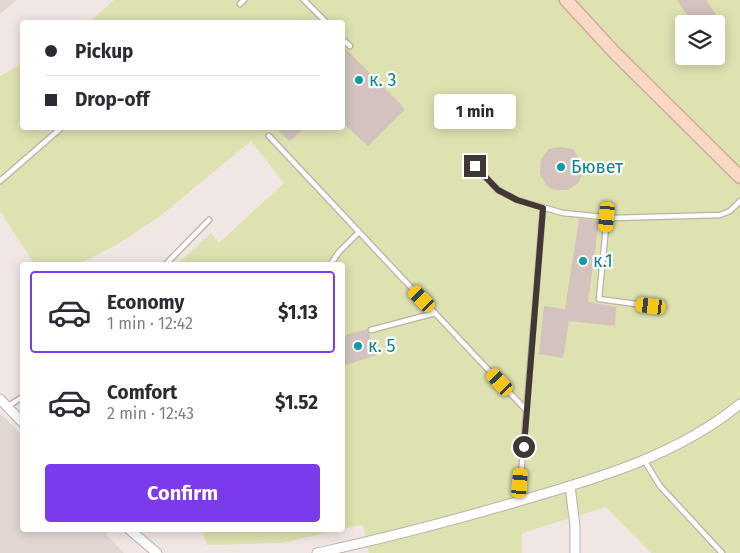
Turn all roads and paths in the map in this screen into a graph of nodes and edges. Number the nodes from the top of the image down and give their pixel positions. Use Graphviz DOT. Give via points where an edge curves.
graph roads {
  1 [pos="244,0"];
  2 [pos="304,0"];
  3 [pos="566,0"];
  4 [pos="240,4"];
  5 [pos="324,20"];
  6 [pos="345,41"];
  7 [pos="350,46"];
  8 [pos="59,130"];
  9 [pos="269,136"];
  10 [pos="475,166"];
  11 [pos="740,177"];
  12 [pos="0,181"];
  13 [pos="740,201"];
  14 [pos="543,208"];
  15 [pos="607,217"];
  16 [pos="210,220"];
  17 [pos="359,232"];
  18 [pos="168,262"];
  19 [pos="332,262"];
  20 [pos="651,306"];
  21 [pos="435,313"];
  22 [pos="371,330"];
  23 [pos="20,398"];
  24 [pos="0,399"];
  25 [pos="740,404"];
  26 [pos="7,406"];
  27 [pos="526,410"];
  28 [pos="20,420"];
  29 [pos="644,460"];
  30 [pos="570,486"];
  31 [pos="519,502"];
  32 [pos="132,532"];
  33 [pos="157,553"];
  34 [pos="319,553"];
  35 [pos="575,553"];
  36 [pos="722,553"];
  1 -- 4 [label="lane"];
  2 -- 5 [label="lane"];
  3 -- 11 [label="main road"];
  6 -- 7 [label="lane"];
  8 -- 12 [label="lane"];
  9 -- 17 [label="lane"];
  10 -- 14 [label="lane" via="498,190"];
  13 -- 15 [label="lane" via="730,211 720,214"];
  14 -- 15 [label="lane"];
  14 -- 27 [label="lane"];
  15 -- 20 [label="lane" via="599,299"];
  16 -- 18 [label="lane"];
  17 -- 19 [label="lane"];
  17 -- 21 [label="lane"];
  21 -- 22 [label="lane"];
  21 -- 27 [label="lane"];
  23 -- 26 [label="lane"];
  24 -- 26 [label="street"];
  25 -- 29 [label="street" via="691,438"];
  26 -- 28 [label="street"];
  27 -- 31 [label="lane"];
  29 -- 30 [label="street"];
  29 -- 36 [label="lane" via="660,486"];
  30 -- 31 [label="street"];
  30 -- 35 [label="street"];
  31 -- 34 [label="street"];
  32 -- 33 [label="street"];
}
